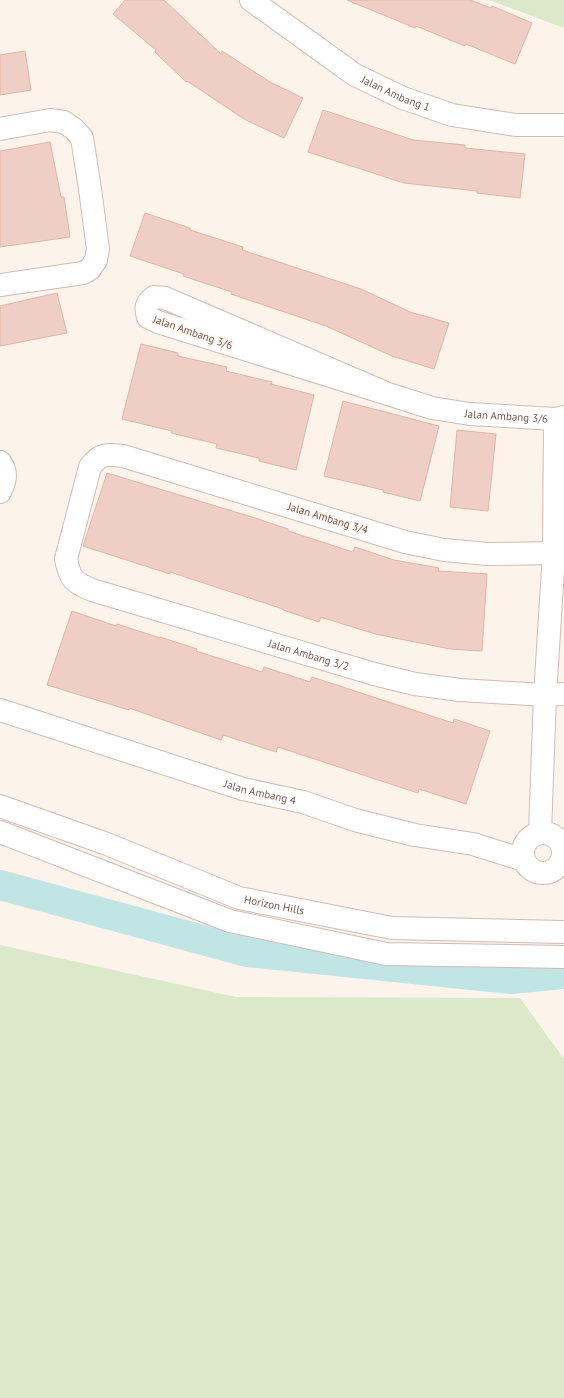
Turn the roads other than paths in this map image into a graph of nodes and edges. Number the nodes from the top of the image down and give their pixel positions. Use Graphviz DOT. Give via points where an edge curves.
graph roads {
  1 [pos="251,0"];
  2 [pos="564,125"];
  3 [pos="0,129"];
  4 [pos="0,285"];
  5 [pos="388,394"];
  6 [pos="560,418"];
  7 [pos="0,462"];
  8 [pos="0,492"];
  9 [pos="559,554"];
  10 [pos="77,584"];
  11 [pos="555,695"];
  12 [pos="0,710"];
  13 [pos="0,806"];
  14 [pos="0,832"];
  15 [pos="540,833"];
  16 [pos="563,858"];
  17 [pos="524,860"];
  18 [pos="564,932"];
  19 [pos="564,957"];
  1 -- 2 [label="street, Jalan Ambang 1" via="355,75 403,98 452,115 516,125"];
  3 -- 4 [label="street" via="50,120 64,122 74,128 82,138 98,249 93,265 83,273"];
  5 -- 5 [label="street, Jalan Ambang 3/6" via="165,298 154,297 148,302 148,317 158,322"];
  5 -- 6 [label="street, Jalan Ambang 3/6" via="432,408 470,414"];
  6 -- 9 [label="street"];
  7 -- 8 [label="street" via="5,481"];
  9 -- 10 [label="street, Jalan Ambang 3/4" via="487,554 444,550 123,456 108,454 96,459 90,467 66,559 69,572"];
  9 -- 11 [label="street"];
  10 -- 11 [label="street, Jalan Ambang 3/2" via="415,684 460,690"];
  11 -- 15 [label="street"];
  12 -- 17 [label="street, Jalan Ambang 4" via="243,789 303,802 407,834 473,844"];
  13 -- 18 [label="street, Horizon Hills" via="108,844 239,898 392,928"];
  14 -- 19 [label="street" via="230,921 386,954"];
  15 -- 16 [label="street" via="553,835 558,840 562,845"];
  15 -- 17 [label="street" via="526,842"];
  16 -- 17 [label="street" via="555,869 544,873 532,869"];
}
